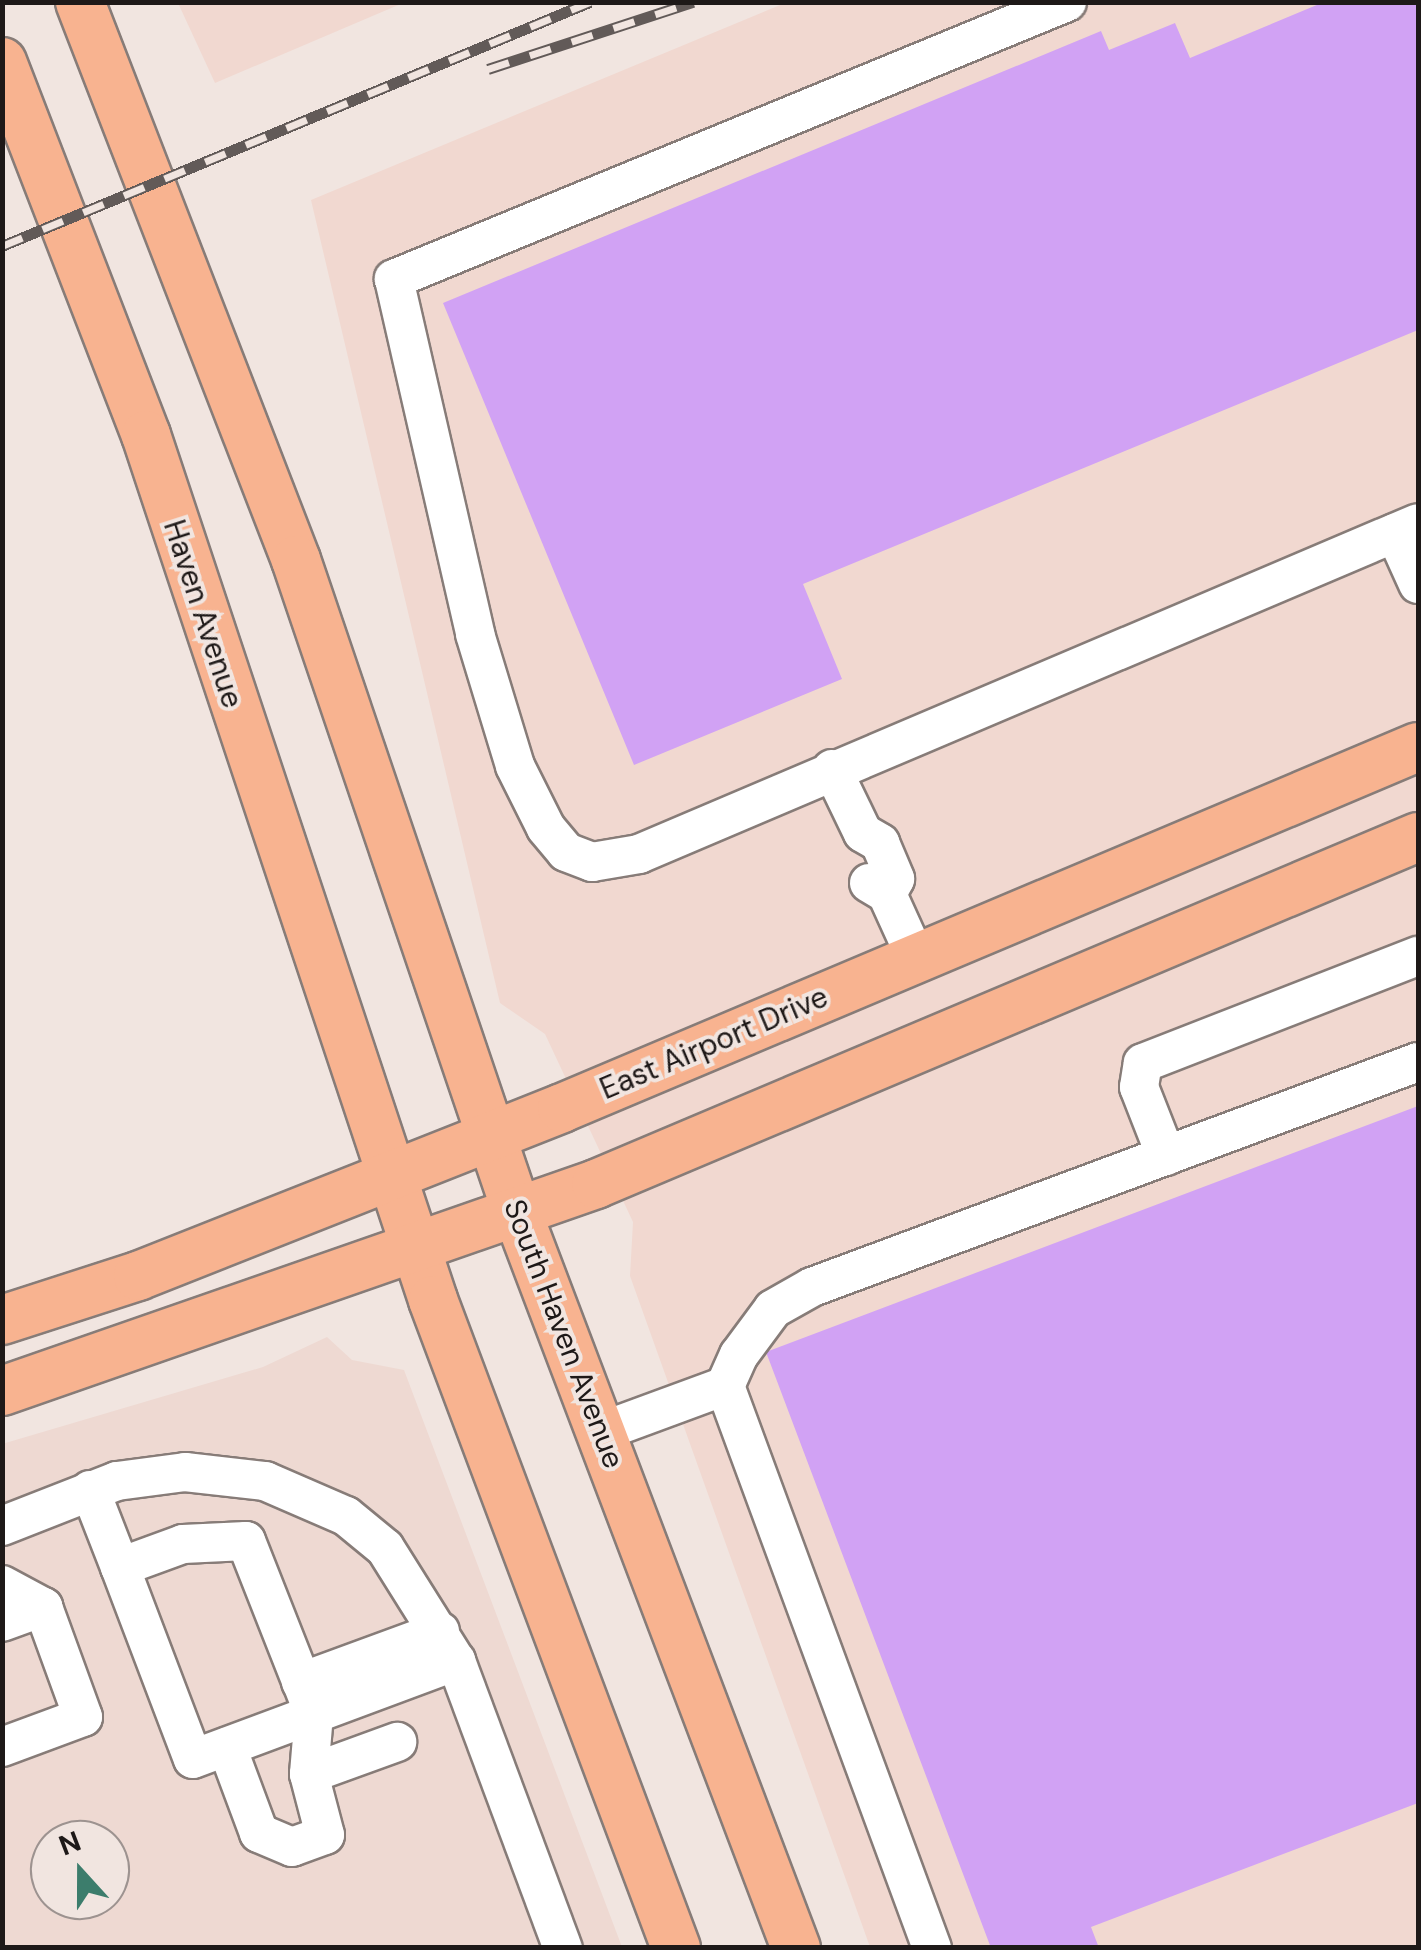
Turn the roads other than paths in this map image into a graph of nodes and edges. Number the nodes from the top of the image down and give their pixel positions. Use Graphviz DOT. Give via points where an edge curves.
graph roads {
  1 [pos="80,2"];
  2 [pos="1067,2"];
  3 [pos="2,62"];
  4 [pos="1407,528"];
  5 [pos="1418,584"];
  6 [pos="1418,747"];
  7 [pos="832,770"];
  8 [pos="1418,837"];
  9 [pos="1418,956"];
  10 [pos="916,958"];
  11 [pos="1418,1062"];
  12 [pos="492,1135"];
  13 [pos="1166,1156"];
  14 [pos="390,1170"];
  15 [pos="516,1212"];
  16 [pos="415,1246"];
  17 [pos="2,1320"];
  18 [pos="725,1386"];
  19 [pos="2,1391"];
  20 [pos="600,1432"];
  21 [pos="90,1490"];
  22 [pos="2,1526"];
  23 [pos="120,1567"];
  24 [pos="2,1586"];
  25 [pos="43,1607"];
  26 [pos="2,1622"];
  27 [pos="448,1646"];
  28 [pos="308,1698"];
  29 [pos="396,1742"];
  30 [pos="2,1746"];
  31 [pos="210,1753"];
  32 [pos="309,1774"];
  33 [pos="562,1948"];
  34 [pos="676,1948"];
  35 [pos="796,1948"];
  36 [pos="932,1948"];
  1 -- 12 [label="main road, South Haven Avenue" via="351,713"];
  2 -- 7 [label="lane" via="394,279 515,766 566,852 592,862 639,854"];
  3 -- 14 [label="main road, Haven Avenue" via="146,435"];
  4 -- 5 [label="lane"];
  4 -- 7 [label="lane"];
  6 -- 10 [label="main road, East Airport Drive"];
  7 -- 10 [label="lane" via="862,833 857,852 871,887 887,894"];
  8 -- 15 [label="main road" via="1012,1014"];
  9 -- 13 [label="lane" via="1143,1063 1139,1087"];
  10 -- 12 [label="main road, East Airport Drive"];
  11 -- 13 [label="lane"];
  12 -- 14 [label="main road, East Airport Drive"];
  12 -- 15 [label="main road, South Haven Avenue"];
  13 -- 18 [label="lane" via="812,1287 773,1309"];
  14 -- 16 [label="main road"];
  14 -- 17 [label="main road, East Airport Drive" via="138,1276"];
  15 -- 16 [label="main road"];
  15 -- 20 [label="main road, South Haven Avenue"];
  16 -- 19 [label="main road"];
  16 -- 34 [label="main road"];
  18 -- 20 [label="lane"];
  18 -- 36 [label="lane"];
  20 -- 35 [label="main road, South Haven Avenue"];
  21 -- 22 [label="lane"];
  21 -- 23 [label="lane"];
  21 -- 27 [label="lane" via="185,1472 307,1495 385,1548"];
  23 -- 28 [label="lane" via="183,1544 246,1541"];
  23 -- 31 [label="lane"];
  24 -- 25 [label="lane"];
  25 -- 26 [label="lane"];
  25 -- 30 [label="lane" via="83,1717"];
  27 -- 28 [label="lane"];
  27 -- 33 [label="lane"];
  28 -- 31 [label="lane"];
  28 -- 32 [label="lane"];
  29 -- 32 [label="lane"];
  31 -- 32 [label="lane" via="259,1833 292,1846 325,1835"];
}
